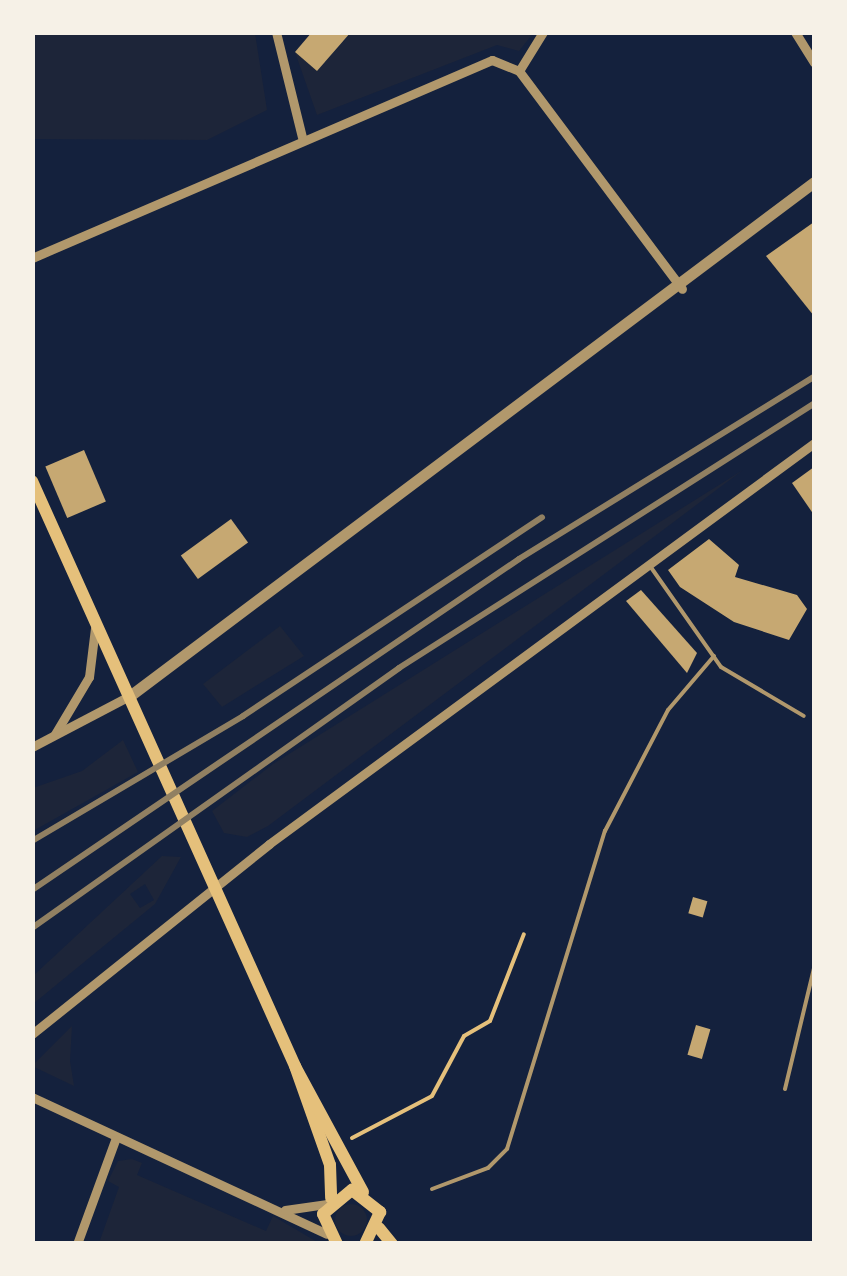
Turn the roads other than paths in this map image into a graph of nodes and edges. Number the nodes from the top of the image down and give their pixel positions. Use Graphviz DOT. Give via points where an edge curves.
graph roads {
  1 [pos="276,32"];
  2 [pos="542,32"];
  3 [pos="795,32"];
  4 [pos="814,62"];
  5 [pos="519,72"];
  6 [pos="302,137"];
  7 [pos="814,182"];
  8 [pos="32,258"];
  9 [pos="682,289"];
  10 [pos="814,443"];
  11 [pos="32,481"];
  12 [pos="650,566"];
  13 [pos="91,608"];
  14 [pos="714,656"];
  15 [pos="131,695"];
  16 [pos="804,716"];
  17 [pos="54,734"];
  18 [pos="32,746"];
  19 [pos="216,884"];
  20 [pos="814,968"];
  21 [pos="32,1034"];
  22 [pos="295,1066"];
  23 [pos="785,1089"];
  24 [pos="32,1096"];
  25 [pos="115,1140"];
  26 [pos="432,1189"];
  27 [pos="363,1192"];
  28 [pos="329,1201"];
  29 [pos="282,1210"];
  30 [pos="379,1228"];
  31 [pos="332,1239"];
  32 [pos="77,1244"];
  33 [pos="365,1244"];
  34 [pos="392,1244"];
  1 -- 6 [label="street"];
  2 -- 5 [label="street"];
  3 -- 4 [label="street"];
  5 -- 6 [label="street" via="475,63"];
  5 -- 9 [label="street"];
  6 -- 8 [label="street"];
  7 -- 9 [label="street"];
  9 -- 15 [label="street"];
  10 -- 12 [label="street"];
  11 -- 13 [label="main road"];
  12 -- 14 [label="lane"];
  12 -- 19 [label="street"];
  13 -- 15 [label="main road"];
  13 -- 17 [label="street" via="89,676"];
  14 -- 16 [label="lane" via="746,688 793,702"];
  14 -- 26 [label="lane" via="668,710 605,830 507,1150 488,1168"];
  15 -- 17 [label="street"];
  15 -- 19 [label="main road"];
  17 -- 18 [label="street"];
  19 -- 21 [label="street"];
  19 -- 22 [label="main road"];
  20 -- 23 [label="lane"];
  22 -- 27 [label="main road"];
  22 -- 28 [label="main road" via="330,1165"];
  24 -- 25 [label="street"];
  25 -- 29 [label="street"];
  25 -- 32 [label="street"];
  27 -- 28 [label="main road"];
  27 -- 30 [label="main road" via="378,1207"];
  28 -- 29 [label="street"];
  28 -- 31 [label="main road"];
  29 -- 31 [label="street"];
  30 -- 33 [label="main road"];
  30 -- 34 [label="main road"];
}
